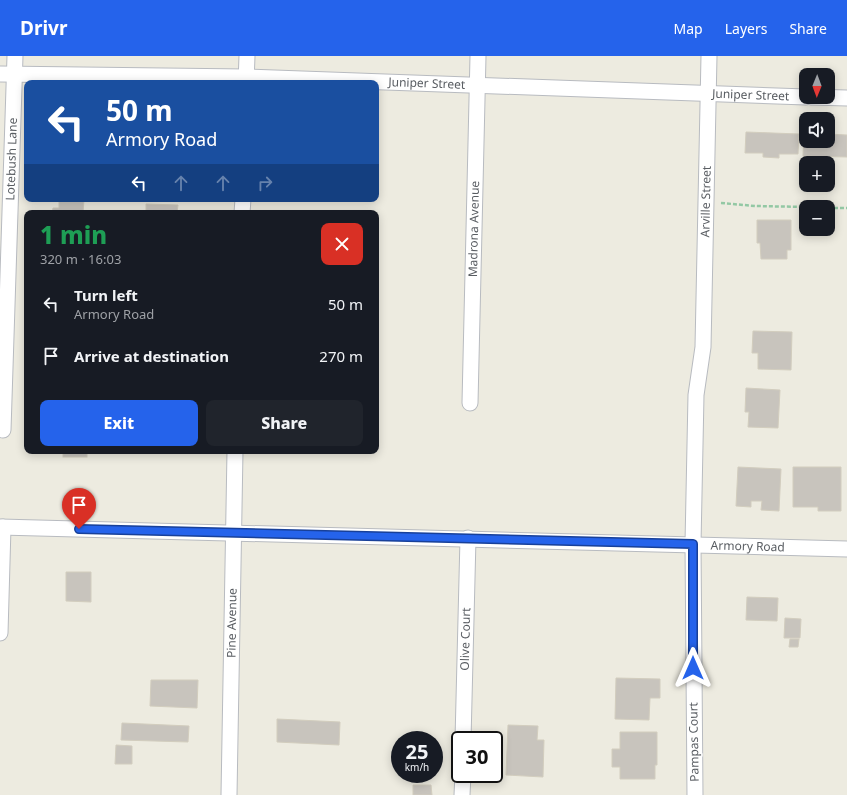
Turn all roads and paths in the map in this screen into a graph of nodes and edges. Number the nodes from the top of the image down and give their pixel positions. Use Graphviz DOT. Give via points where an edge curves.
graph roads {
  1 [pos="15,56"];
  2 [pos="247,56"];
  3 [pos="478,56"];
  4 [pos="709,56"];
  5 [pos="7,75"];
  6 [pos="246,80"];
  7 [pos="379,83"];
  8 [pos="477,85"];
  9 [pos="708,93"];
  10 [pos="799,97"];
  11 [pos="835,98"];
  12 [pos="847,98"];
  13 [pos="706,202"];
  14 [pos="799,207"];
  15 [pos="835,208"];
  16 [pos="847,208"];
  17 [pos="470,403"];
  18 [pos="4,430"];
  19 [pos="235,454"];
  20 [pos="1,527"];
  21 [pos="232,532"];
  22 [pos="468,538"];
  23 [pos="693,544"];
  24 [pos="847,549"];
  25 [pos="0,633"];
  26 [pos="463,731"];
  27 [pos="462,783"];
  28 [pos="229,795"];
  29 [pos="462,795"];
  30 [pos="695,795"];
  1 -- 5 [label="street, Lotebush Lane"];
  2 -- 6 [label="street"];
  3 -- 8 [label="street, Madrona Avenue"];
  4 -- 9 [label="street, Arville Street"];
  5 -- 6 [label="street, Juniper Street"];
  5 -- 18 [label="street, Lotebush Lane"];
  7 -- 8 [label="street, Juniper Street"];
  8 -- 9 [label="street, Juniper Street"];
  8 -- 17 [label="street, Madrona Avenue"];
  9 -- 10 [label="street, Juniper Street"];
  9 -- 13 [label="street, Arville Street"];
  11 -- 12 [label="street"];
  13 -- 14 [label="path"];
  13 -- 23 [label="street, Arville Street" via="703,347 696,395"];
  15 -- 16 [label="path"];
  19 -- 21 [label="street, Pine Avenue"];
  20 -- 21 [label="street, Armory Road"];
  20 -- 25 [label="street"];
  21 -- 22 [label="street, Armory Road"];
  21 -- 28 [label="street, Pine Avenue"];
  22 -- 23 [label="street, Armory Road"];
  22 -- 26 [label="street, Olive Court"];
  23 -- 24 [label="street, Armory Road"];
  23 -- 30 [label="street, Pampas Court"];
  27 -- 29 [label="street"];
}
